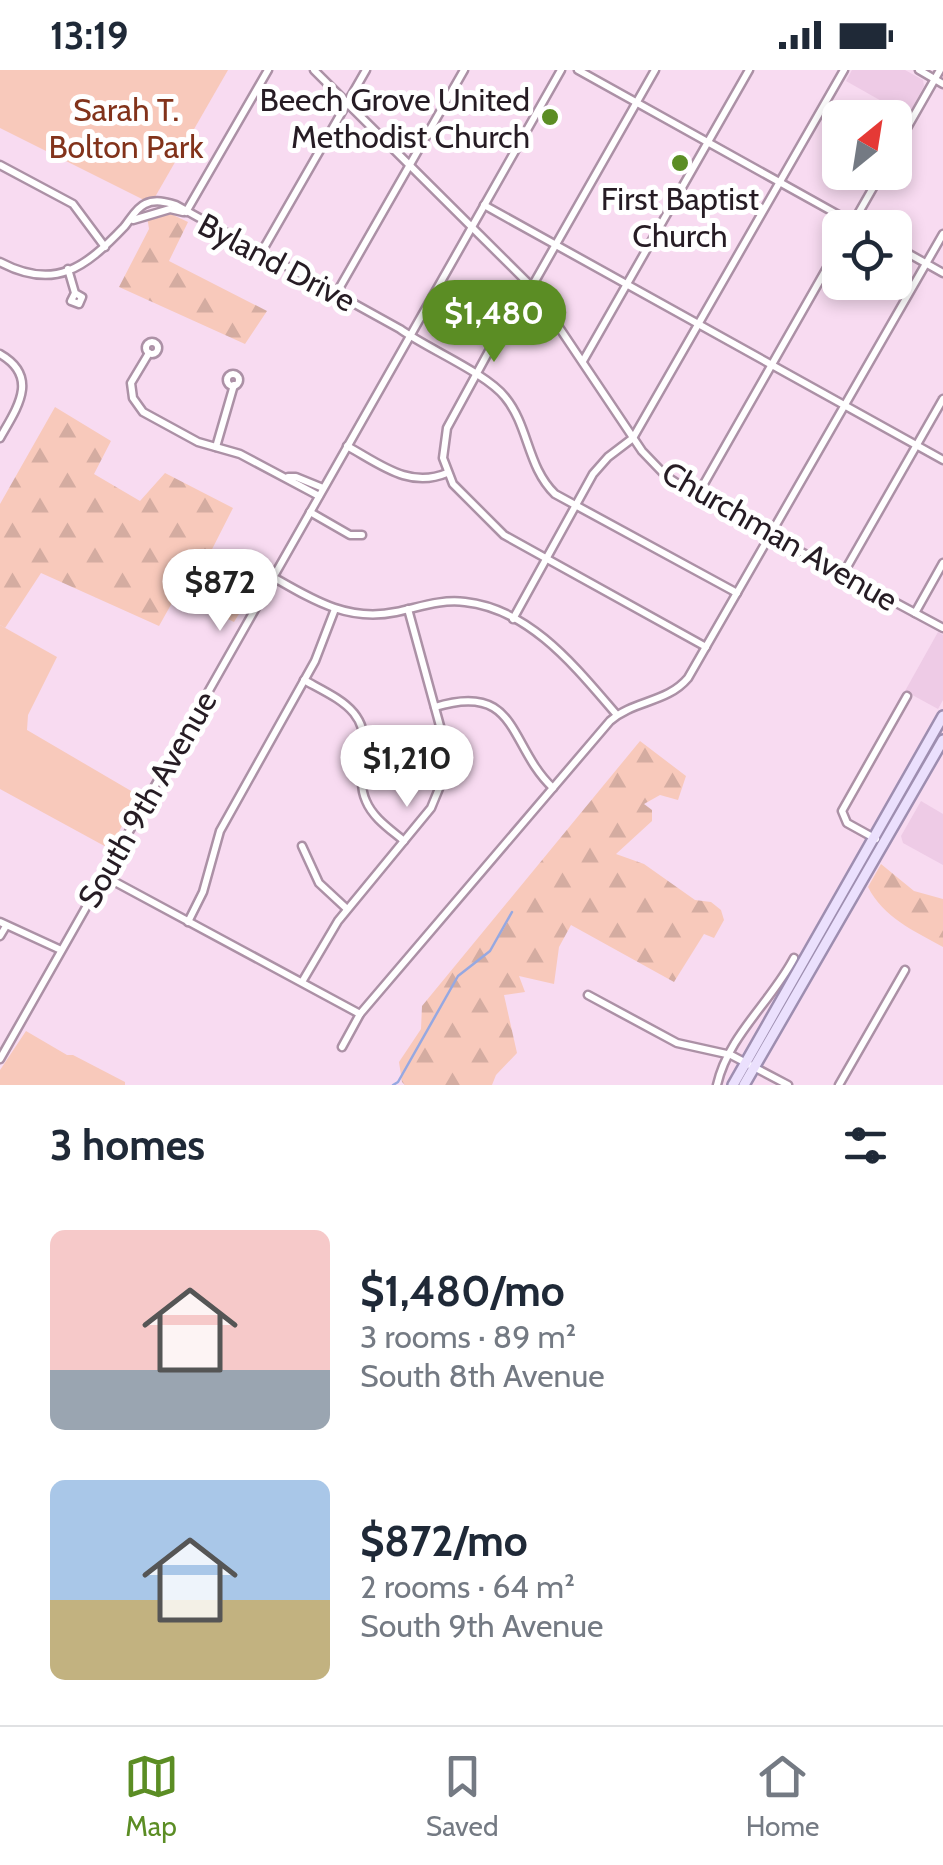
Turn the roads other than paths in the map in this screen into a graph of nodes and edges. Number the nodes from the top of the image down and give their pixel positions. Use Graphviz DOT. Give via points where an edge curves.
graph roads {
  1 [pos="268,70"];
  2 [pos="314,70"];
  3 [pos="366,70"];
  4 [pos="464,70"];
  5 [pos="561,70"];
  6 [pos="578,70"];
  7 [pos="656,70"];
  8 [pos="750,70"];
  9 [pos="844,70"];
  10 [pos="918,70"];
  11 [pos="940,70"];
  12 [pos="935,79"];
  13 [pos="943,84"];
  14 [pos="637,102"];
  15 [pos="347,103"];
  16 [pos="912,119"];
  17 [pos="708,142"];
  18 [pos="410,164"];
  19 [pos="0,165"];
  20 [pos="780,182"];
  21 [pos="484,205"];
  22 [pos="827,210"];
  23 [pos="186,212"];
  24 [pos="472,226"];
  25 [pos="943,234"];
  26 [pos="556,244"];
  27 [pos="104,247"];
  28 [pos="261,253"];
  29 [pos="912,256"];
  30 [pos="0,262"];
  31 [pos="926,264"];
  32 [pos="68,270"];
  33 [pos="943,273"];
  34 [pos="822,277"];
  35 [pos="627,284"];
  36 [pos="532,287"];
  37 [pos="74,293"];
  38 [pos="336,294"];
  39 [pos="698,324"];
  40 [pos="409,336"];
  41 [pos="0,354"];
  42 [pos="149,354"];
  43 [pos="582,361"];
  44 [pos="772,365"];
  45 [pos="476,375"];
  46 [pos="234,386"];
  47 [pos="943,399"];
  48 [pos="845,405"];
  49 [pos="0,438"];
  50 [pos="633,438"];
  51 [pos="917,445"];
  52 [pos="347,446"];
  53 [pos="216,447"];
  54 [pos="943,460"];
  55 [pos="447,473"];
  56 [pos="321,492"];
  57 [pos="697,496"];
  58 [pos="575,506"];
  59 [pos="310,512"];
  60 [pos="362,535"];
  61 [pos="770,535"];
  62 [pos="545,560"];
  63 [pos="943,563"];
  64 [pos="843,574"];
  65 [pos="274,577"];
  66 [pos="738,593"];
  67 [pos="335,609"];
  68 [pos="408,609"];
  69 [pos="915,613"];
  70 [pos="514,619"];
  71 [pos="943,628"];
  72 [pos="706,647"];
  73 [pos="304,680"];
  74 [pos="907,696"];
  75 [pos="434,707"];
  76 [pos="617,715"];
  77 [pos="943,716"];
  78 [pos="943,740"];
  79 [pos="552,788"];
  80 [pos="404,841"];
  81 [pos="879,841"];
  82 [pos="302,846"];
  83 [pos="104,876"];
  84 [pos="348,909"];
  85 [pos="188,922"];
  86 [pos="3,924"];
  87 [pos="0,936"];
  88 [pos="62,950"];
  89 [pos="794,958"];
  90 [pos="905,970"];
  91 [pos="302,982"];
  92 [pos="588,994"];
  93 [pos="360,1014"];
  94 [pos="342,1047"];
  95 [pos="728,1054"];
  96 [pos="0,1059"];
  97 [pos="750,1065"];
  98 [pos="716,1085"];
  99 [pos="733,1085"];
  100 [pos="744,1085"];
  101 [pos="788,1085"];
  102 [pos="839,1085"];
  1 -- 23 [label="street"];
  2 -- 15 [label="street, Churchman Avenue"];
  3 -- 15 [label="street"];
  4 -- 18 [label="street"];
  5 -- 21 [label="street, South 9th Avenue"];
  6 -- 14 [label="street"];
  7 -- 14 [label="street"];
  8 -- 17 [label="street"];
  9 -- 20 [label="street"];
  10 -- 12 [label="street"];
  11 -- 12 [label="street"];
  12 -- 13 [label="street"];
  12 -- 16 [label="street"];
  14 -- 17 [label="street"];
  14 -- 26 [label="street"];
  15 -- 18 [label="street, Churchman Avenue"];
  15 -- 28 [label="street"];
  17 -- 20 [label="street"];
  17 -- 35 [label="street"];
  18 -- 24 [label="street, Churchman Avenue"];
  18 -- 38 [label="street"];
  19 -- 27 [label="street" via="73,204"];
  20 -- 22 [label="street"];
  20 -- 39 [label="street"];
  21 -- 24 [label="street, South 9th Avenue"];
  21 -- 26 [label="street"];
  23 -- 27 [label="street" via="153,201"];
  23 -- 28 [label="street, Byland Drive"];
  24 -- 36 [label="street, Churchman Avenue"];
  24 -- 40 [label="street, South 9th Avenue"];
  25 -- 31 [label="street"];
  26 -- 35 [label="street"];
  26 -- 36 [label="street"];
  27 -- 32 [label="street"];
  28 -- 38 [label="street, Byland Drive"];
  29 -- 31 [label="street"];
  30 -- 32 [label="street" via="34,276"];
  31 -- 33 [label="street"];
  31 -- 48 [label="street"];
  32 -- 37 [label="street"];
  34 -- 44 [label="street"];
  35 -- 39 [label="street"];
  35 -- 43 [label="street"];
  36 -- 43 [label="street, Churchman Avenue"];
  36 -- 45 [label="street"];
  38 -- 40 [label="street, Byland Drive"];
  39 -- 44 [label="street"];
  39 -- 50 [label="street"];
  40 -- 45 [label="street, Byland Drive"];
  40 -- 52 [label="street, South 9th Avenue"];
  41 -- 49 [label="street" via="18,369 22,388"];
  42 -- 53 [label="street" via="131,383 138,406"];
  43 -- 50 [label="street, Churchman Avenue"];
  44 -- 48 [label="street"];
  44 -- 57 [label="street"];
  45 -- 55 [label="street" via="445,436"];
  45 -- 58 [label="street, Byland Drive" via="508,400 540,477"];
  46 -- 53 [label="street"];
  47 -- 51 [label="street"];
  48 -- 51 [label="street"];
  48 -- 61 [label="street"];
  50 -- 57 [label="street, Churchman Avenue" via="661,472"];
  50 -- 58 [label="street" via="601,464"];
  51 -- 54 [label="street"];
  51 -- 64 [label="street"];
  52 -- 55 [label="street" via="406,478"];
  52 -- 56 [label="street, South 9th Avenue"];
  53 -- 56 [label="street"];
  55 -- 62 [label="street" via="488,522"];
  56 -- 59 [label="street, South 9th Avenue"];
  57 -- 61 [label="street, Churchman Avenue"];
  58 -- 62 [label="street"];
  58 -- 66 [label="street, Byland Drive"];
  59 -- 60 [label="street"];
  59 -- 65 [label="street, South 9th Avenue"];
  61 -- 64 [label="street, Churchman Avenue"];
  61 -- 66 [label="street"];
  62 -- 70 [label="street"];
  62 -- 72 [label="street"];
  63 -- 69 [label="street"];
  64 -- 69 [label="street, Churchman Avenue"];
  65 -- 67 [label="street"];
  65 -- 83 [label="street, South 9th Avenue"];
  66 -- 72 [label="street"];
  67 -- 68 [label="street" via="362,615"];
  67 -- 73 [label="street"];
  68 -- 70 [label="street" via="465,602"];
  68 -- 75 [label="street"];
  69 -- 71 [label="street, Churchman Avenue"];
  70 -- 76 [label="street" via="564,655"];
  72 -- 76 [label="street" via="676,690"];
  73 -- 80 [label="street" via="357,716 366,742 365,798"];
  73 -- 85 [label="street" via="220,830"];
  74 -- 81 [label="street" via="842,811 845,821"];
  75 -- 79 [label="street" via="471,700 498,710"];
  75 -- 80 [label="street" via="446,748 445,774 436,801"];
  76 -- 79 [label="street"];
  77 -- 81 [label="main road"];
  78 -- 81 [label="main road"];
  79 -- 93 [label="street"];
  80 -- 84 [label="street"];
  81 -- 97 [label="main road"];
  82 -- 84 [label="street" via="318,883"];
  83 -- 85 [label="street"];
  83 -- 88 [label="street, South 9th Avenue"];
  84 -- 91 [label="street"];
  85 -- 91 [label="street"];
  86 -- 87 [label="street"];
  86 -- 88 [label="street"];
  88 -- 96 [label="street, South 9th Avenue"];
  89 -- 95 [label="street"];
  90 -- 102 [label="street"];
  91 -- 93 [label="street"];
  92 -- 95 [label="street" via="677,1043"];
  93 -- 94 [label="street"];
  95 -- 97 [label="street"];
  95 -- 98 [label="street"];
  97 -- 99 [label="main road"];
  97 -- 100 [label="main road"];
  97 -- 101 [label="street"];
}
